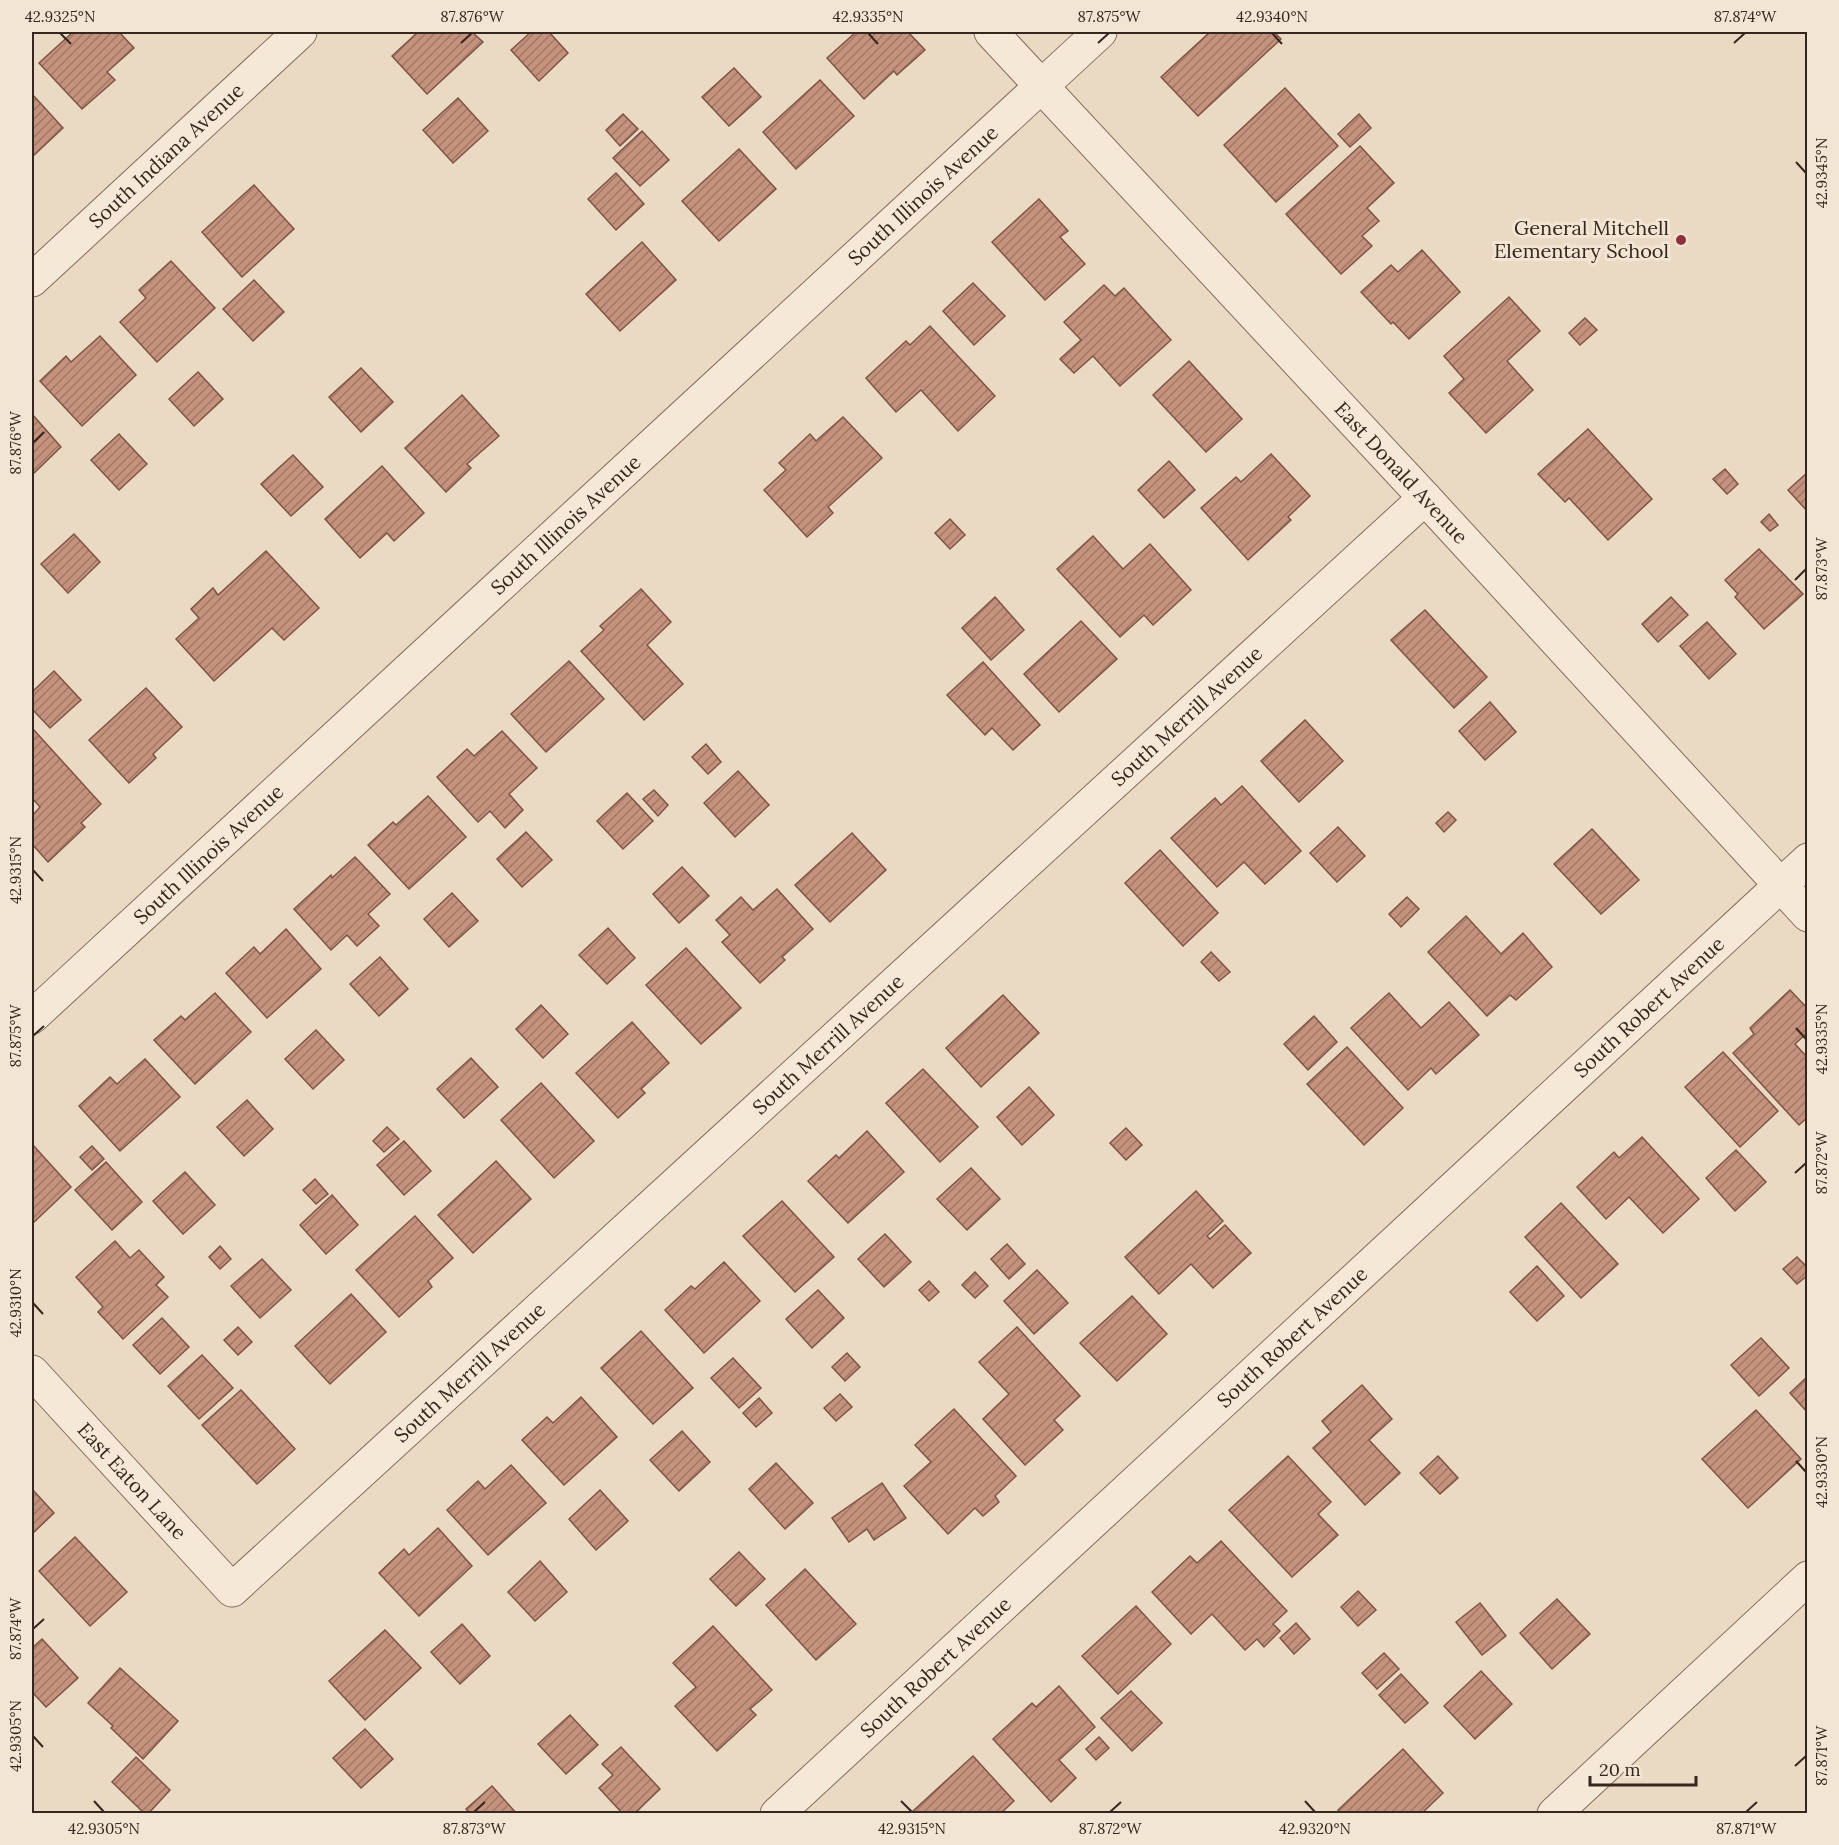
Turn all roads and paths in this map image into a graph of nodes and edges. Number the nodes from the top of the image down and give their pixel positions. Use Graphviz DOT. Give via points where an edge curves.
graph roads {
  1 [pos="300,32"];
  2 [pos="991,32"];
  3 [pos="1100,32"];
  4 [pos="1041,86"];
  5 [pos="32,280"];
  6 [pos="1425,498"];
  7 [pos="1808,861"];
  8 [pos="1780,886"];
  9 [pos="1808,915"];
  10 [pos="32,1017"];
  11 [pos="32,1372"];
  12 [pos="1808,1578"];
  13 [pos="232,1590"];
  14 [pos="777,1814"];
  15 [pos="1554,1814"];
  1 -- 5 [label="street, South Indiana Avenue"];
  2 -- 4 [label="street, East Donald Avenue"];
  3 -- 4 [label="street, South Illinois Avenue"];
  4 -- 6 [label="street, East Donald Avenue"];
  4 -- 10 [label="street, South Illinois Avenue"];
  6 -- 8 [label="street, East Donald Avenue"];
  6 -- 13 [label="street, South Merrill Avenue"];
  7 -- 8 [label="street, South Robert Avenue"];
  8 -- 9 [label="street, East Donald Avenue"];
  8 -- 14 [label="street, South Robert Avenue"];
  11 -- 13 [label="street, East Eaton Lane"];
  12 -- 15 [label="street"];
}
